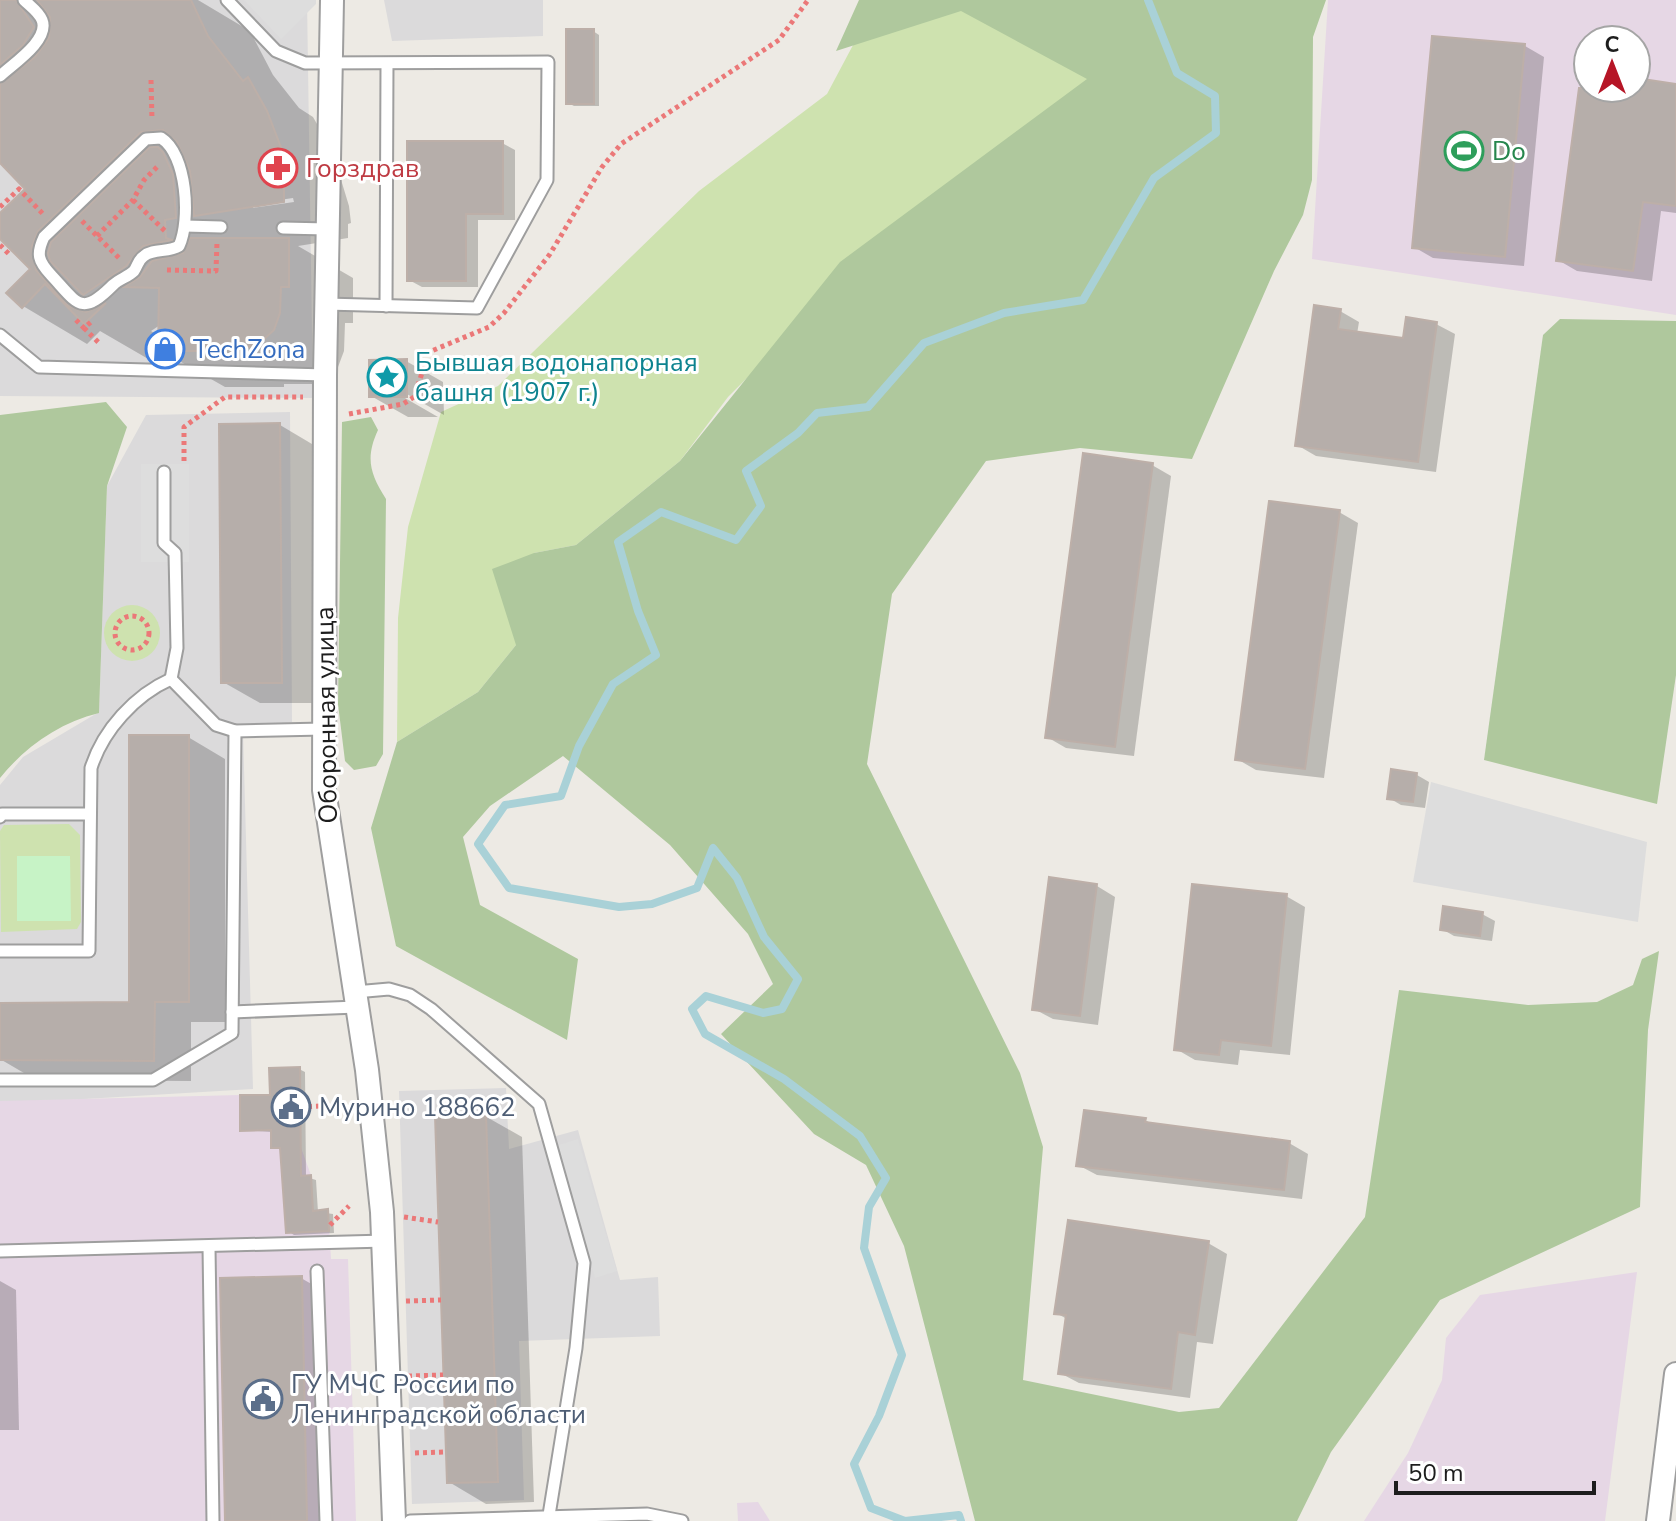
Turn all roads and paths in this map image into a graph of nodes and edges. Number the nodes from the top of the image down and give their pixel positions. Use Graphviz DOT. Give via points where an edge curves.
graph roads {
  1 [pos="227,0"];
  2 [pos="332,0"];
  3 [pos="808,0"];
  4 [pos="27,1"];
  5 [pos="331,64"];
  6 [pos="387,64"];
  7 [pos="0,76"];
  8 [pos="151,80"];
  9 [pos="152,137"];
  10 [pos="173,151"];
  11 [pos="602,167"];
  12 [pos="133,200"];
  13 [pos="0,207"];
  14 [pos="55,226"];
  15 [pos="185,226"];
  16 [pos="219,227"];
  17 [pos="283,228"];
  18 [pos="327,229"];
  19 [pos="97,236"];
  20 [pos="0,245"];
  21 [pos="179,246"];
  22 [pos="11,256"];
  23 [pos="157,270"];
  24 [pos="133,272"];
  25 [pos="326,304"];
  26 [pos="386,306"];
  27 [pos="84,328"];
  28 [pos="0,335"];
  29 [pos="99,343"];
  30 [pos="325,375"];
  31 [pos="311,397"];
  32 [pos="184,461"];
  33 [pos="164,472"];
  34 [pos="139,617"];
  35 [pos="171,679"];
  36 [pos="323,729"];
  37 [pos="235,731"];
  38 [pos="89,814"];
  39 [pos="0,817"];
  40 [pos="0,951"];
  41 [pos="356,999"];
  42 [pos="232,1012"];
  43 [pos="0,1080"];
  44 [pos="345,1105"];
  45 [pos="300,1107"];
  46 [pos="349,1206"];
  47 [pos="397,1215"];
  48 [pos="438,1222"];
  49 [pos="329,1226"];
  50 [pos="385,1241"];
  51 [pos="209,1247"];
  52 [pos="0,1251"];
  53 [pos="317,1271"];
  54 [pos="441,1300"];
  55 [pos="387,1301"];
  56 [pos="1676,1374"];
  57 [pos="443,1375"];
  58 [pos="389,1377"];
  59 [pos="446,1452"];
  60 [pos="392,1453"];
  61 [pos="549,1515"];
  62 [pos="213,1521"];
  63 [pos="326,1521"];
  64 [pos="394,1521"];
  65 [pos="410,1521"];
  66 [pos="682,1521"];
  67 [pos="1658,1521"];
  1 -- 5 [label="lane" via="276,51 305,63"];
  2 -- 5 [label="street, Оборонная улица"];
  3 -- 11 [label="path" via="779,40 642,128"];
  4 -- 7 [label="lane" via="43,29"];
  5 -- 6 [label="lane"];
  5 -- 18 [label="street, Оборонная улица"];
  6 -- 26 [label="lane"];
  6 -- 26 [label="lane" via="548,62 548,77 547,180 477,308"];
  8 -- 9 [label="path"];
  9 -- 10 [label="lane" via="161,138"];
  9 -- 14 [label="lane"];
  10 -- 12 [label="path" via="144,180"];
  10 -- 15 [label="lane" via="185,185"];
  12 -- 19 [label="path"];
  12 -- 21 [label="path"];
  13 -- 14 [label="path" via="19,189"];
  14 -- 19 [label="path" via="66,237 83,221"];
  14 -- 24 [label="lane" via="38,250 39,263 76,301 95,303"];
  15 -- 16 [label="lane"];
  15 -- 21 [label="lane"];
  16 -- 23 [label="path" via="216,271"];
  17 -- 18 [label="lane"];
  18 -- 25 [label="street, Оборонная улица"];
  19 -- 24 [label="path"];
  20 -- 22 [label="path"];
  21 -- 24 [label="lane" via="150,252"];
  25 -- 26 [label="lane"];
  25 -- 30 [label="street, Оборонная улица"];
  27 -- 29 [label="path"];
  28 -- 30 [label="lane" via="39,367"];
  30 -- 36 [label="street, Оборонная улица"];
  31 -- 32 [label="path" via="225,397 184,427"];
  33 -- 35 [label="lane" via="164,543 175,553 177,648"];
  34 -- 34 [label="path" via="116,625 117,642 124,648 133,650 147,640"];
  35 -- 37 [label="lane" via="216,725"];
  35 -- 38 [label="lane" via="147,690 97,750"];
  36 -- 37 [label="lane"];
  36 -- 41 [label="street, Оборонная улица" via="326,822"];
  37 -- 42 [label="lane"];
  38 -- 39 [label="lane"];
  38 -- 40 [label="lane" via="89,951"];
  41 -- 42 [label="lane"];
  41 -- 50 [label="street, Оборонная улица"];
  41 -- 61 [label="lane" via="389,989 410,995 539,1104 584,1263"];
  42 -- 43 [label="lane" via="232,1033 153,1080"];
  44 -- 45 [label="path"];
  46 -- 49 [label="path"];
  47 -- 48 [label="path"];
  50 -- 51 [label="lane"];
  50 -- 55 [label="street, Оборонная улица"];
  51 -- 52 [label="lane"];
  51 -- 62 [label="lane"];
  53 -- 63 [label="lane"];
  54 -- 55 [label="path"];
  55 -- 58 [label="street, Оборонная улица"];
  56 -- 67 [label="street"];
  57 -- 58 [label="path"];
  58 -- 60 [label="street, Оборонная улица"];
  59 -- 60 [label="path"];
  60 -- 64 [label="street, Оборонная улица"];
  61 -- 65 [label="lane"];
  61 -- 66 [label="lane" via="647,1514"];
}
